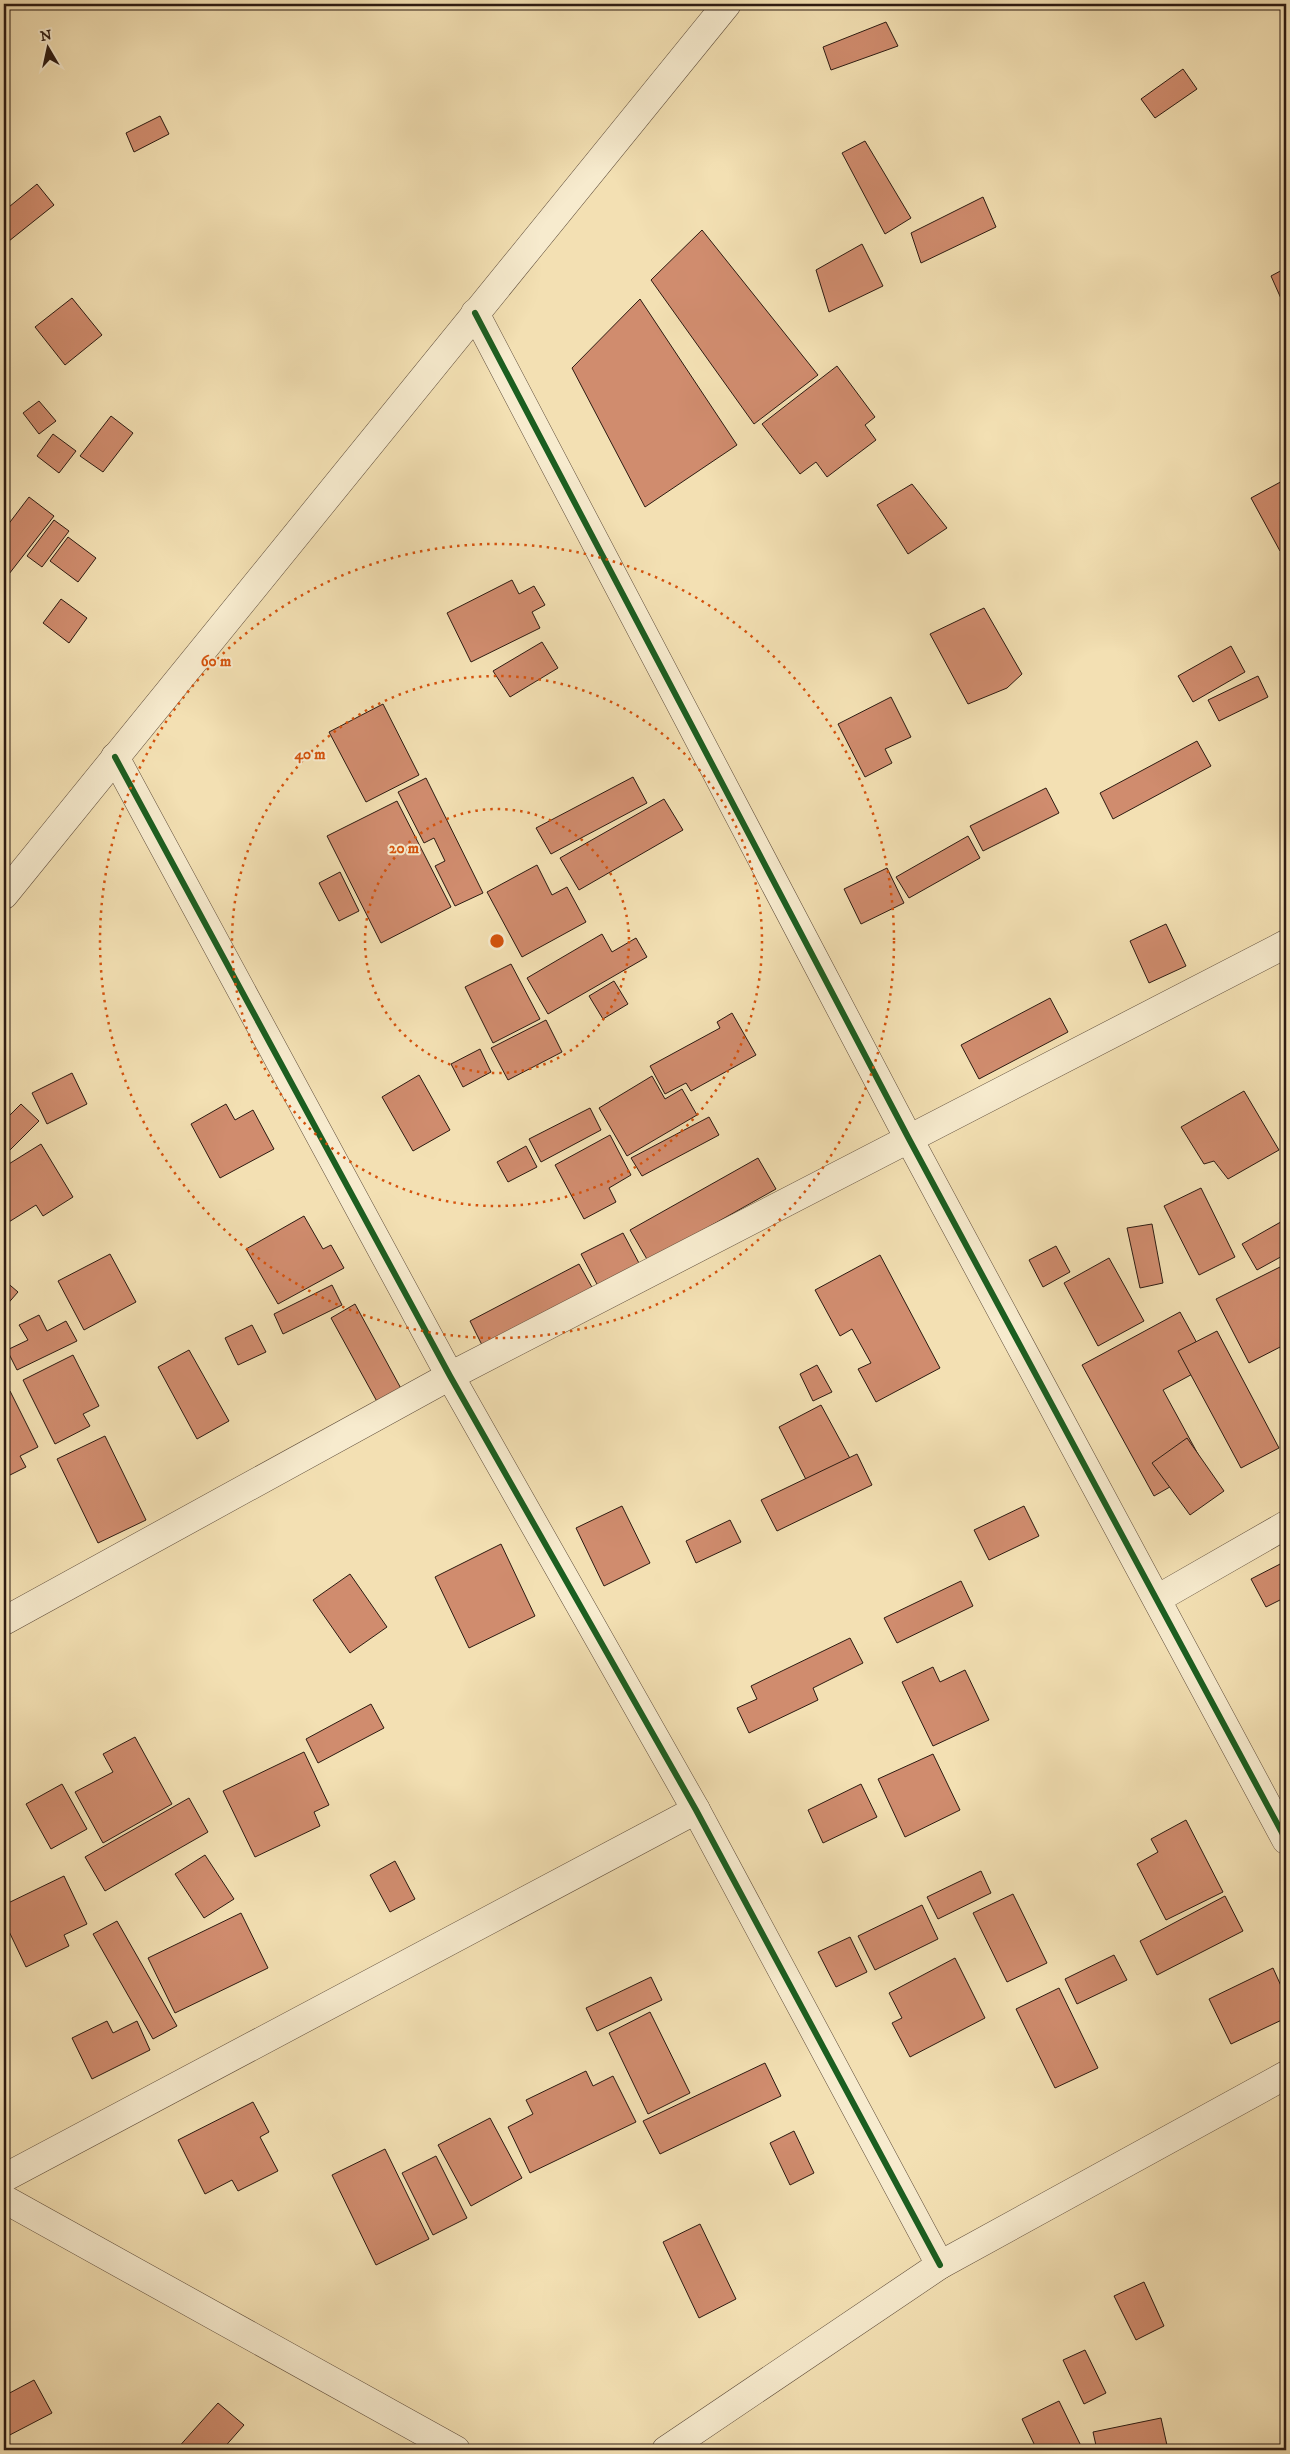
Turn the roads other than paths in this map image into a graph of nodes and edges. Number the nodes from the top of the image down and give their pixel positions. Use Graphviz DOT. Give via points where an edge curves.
graph roads {
  1 [pos="727,4"];
  2 [pos="475,313"];
  3 [pos="115,757"];
  4 [pos="4,895"];
  5 [pos="1286,944"];
  6 [pos="909,1139"];
  7 [pos="450,1376"];
  8 [pos="1286,1525"];
  9 [pos="1157,1599"];
  10 [pos="4,1621"];
  11 [pos="696,1810"];
  12 [pos="1286,1840"];
  13 [pos="1286,2075"];
  14 [pos="4,2178"];
  15 [pos="4,2199"];
  16 [pos="940,2265"];
  17 [pos="456,2450"];
  18 [pos="666,2450"];
  1 -- 2 [label="street"];
  2 -- 3 [label="street"];
  2 -- 6 [label="street"];
  3 -- 4 [label="street"];
  3 -- 7 [label="street"];
  5 -- 6 [label="street"];
  6 -- 7 [label="street"];
  6 -- 9 [label="street"];
  7 -- 10 [label="street"];
  7 -- 11 [label="street"];
  8 -- 9 [label="street"];
  9 -- 12 [label="street"];
  11 -- 14 [label="street"];
  11 -- 16 [label="street"];
  13 -- 16 [label="street"];
  15 -- 17 [label="street"];
  16 -- 18 [label="street"];
}
